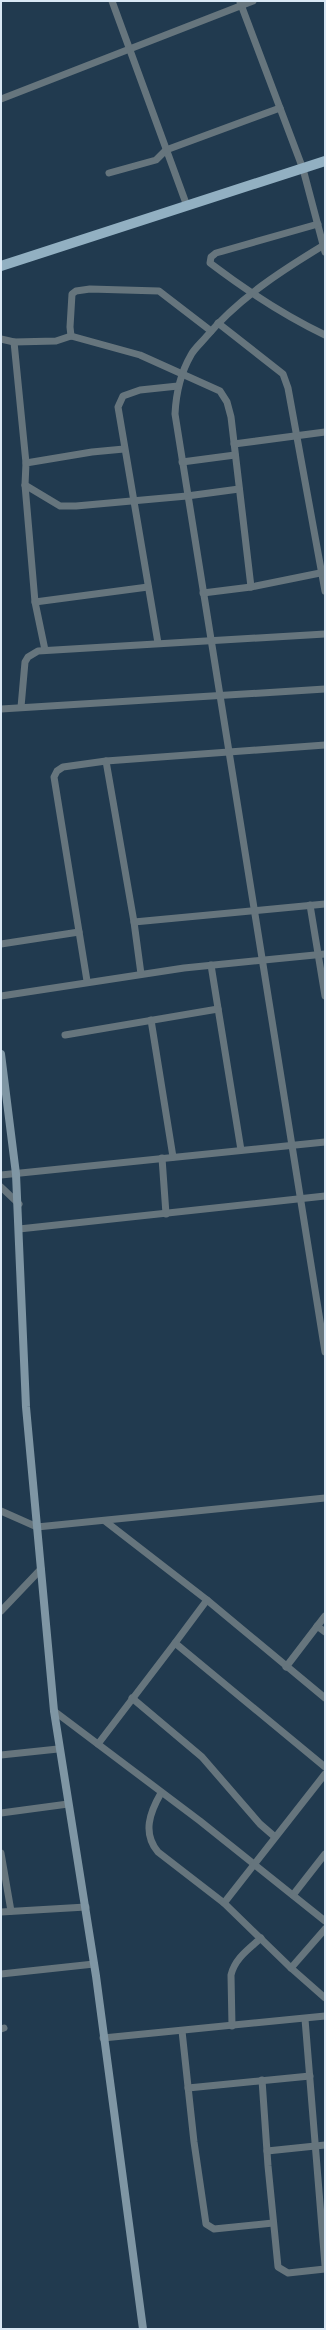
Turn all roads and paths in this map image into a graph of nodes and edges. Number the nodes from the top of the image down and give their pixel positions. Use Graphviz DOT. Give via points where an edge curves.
graph roads {
  1 [pos="112,1"];
  2 [pos="253,1"];
  3 [pos="241,3"];
  4 [pos="130,49"];
  5 [pos="1,99"];
  6 [pos="280,108"];
  7 [pos="166,150"];
  8 [pos="325,161"];
  9 [pos="303,168"];
  10 [pos="108,173"];
  11 [pos="187,206"];
  12 [pos="318,224"];
  13 [pos="324,248"];
  14 [pos="1,266"];
  15 [pos="251,294"];
  16 [pos="218,323"];
  17 [pos="211,331"];
  18 [pos="325,335"];
  19 [pos="71,336"];
  20 [pos="1,339"];
  21 [pos="14,342"];
  22 [pos="182,373"];
  23 [pos="178,386"];
  24 [pos="325,432"];
  25 [pos="295,434"];
  26 [pos="234,444"];
  27 [pos="124,449"];
  28 [pos="235,454"];
  29 [pos="182,462"];
  30 [pos="26,463"];
  31 [pos="25,485"];
  32 [pos="239,489"];
  33 [pos="187,496"];
  34 [pos="133,501"];
  35 [pos="323,572"];
  36 [pos="148,587"];
  37 [pos="251,587"];
  38 [pos="325,592"];
  39 [pos="203,594"];
  40 [pos="35,602"];
  41 [pos="325,634"];
  42 [pos="211,640"];
  43 [pos="158,643"];
  44 [pos="45,650"];
  45 [pos="325,689"];
  46 [pos="221,696"];
  47 [pos="21,707"];
  48 [pos="1,709"];
  49 [pos="325,745"];
  50 [pos="230,753"];
  51 [pos="106,761"];
  52 [pos="325,904"];
  53 [pos="310,905"];
  54 [pos="253,910"];
  55 [pos="134,922"];
  56 [pos="79,932"];
  57 [pos="1,944"];
  58 [pos="322,954"];
  59 [pos="261,960"];
  60 [pos="211,965"];
  61 [pos="141,974"];
  62 [pos="87,981"];
  63 [pos="1,996"];
  64 [pos="325,996"];
  65 [pos="218,1010"];
  66 [pos="151,1020"];
  67 [pos="65,1034"];
  68 [pos="1,1054"];
  69 [pos="325,1142"];
  70 [pos="292,1145"];
  71 [pos="241,1150"];
  72 [pos="173,1157"];
  73 [pos="162,1158"];
  74 [pos="16,1174"];
  75 [pos="1,1175"];
  76 [pos="1,1187"];
  77 [pos="325,1196"];
  78 [pos="300,1198"];
  79 [pos="19,1204"];
  80 [pos="166,1214"];
  81 [pos="19,1229"];
  82 [pos="325,1352"];
  83 [pos="325,1498"];
  84 [pos="1,1511"];
  85 [pos="105,1521"];
  86 [pos="37,1527"];
  87 [pos="41,1569"];
  88 [pos="206,1600"];
  89 [pos="1,1611"];
  90 [pos="325,1616"];
  91 [pos="317,1626"];
  92 [pos="325,1632"];
  93 [pos="175,1643"];
  94 [pos="286,1667"];
  95 [pos="132,1698"];
  96 [pos="325,1698"];
  97 [pos="54,1711"];
  98 [pos="98,1744"];
  99 [pos="58,1749"];
  100 [pos="1,1755"];
  101 [pos="325,1766"];
  102 [pos="325,1774"];
  103 [pos="161,1793"];
  104 [pos="68,1804"];
  105 [pos="1,1813"];
  106 [pos="275,1837"];
  107 [pos="1,1853"];
  108 [pos="324,1857"];
  109 [pos="254,1864"];
  110 [pos="293,1895"];
  111 [pos="224,1903"];
  112 [pos="86,1907"];
  113 [pos="11,1911"];
  114 [pos="1,1912"];
  115 [pos="325,1922"];
  116 [pos="325,1929"];
  117 [pos="261,1938"];
  118 [pos="94,1964"];
  119 [pos="291,1968"];
  120 [pos="1,1974"];
  121 [pos="325,1998"];
  122 [pos="325,2016"];
  123 [pos="305,2018"];
  124 [pos="232,2026"];
  125 [pos="182,2030"];
  126 [pos="103,2038"];
  127 [pos="310,2076"];
  128 [pos="262,2080"];
  129 [pos="188,2088"];
  130 [pos="325,2145"];
  131 [pos="317,2146"];
  132 [pos="267,2151"];
  133 [pos="322,2195"];
  134 [pos="273,2223"];
  135 [pos="325,2265"];
  136 [pos="325,2269"];
  137 [pos="143,2329"];
  1 -- 4 [label="street"];
  2 -- 3 [label="street"];
  3 -- 4 [label="street"];
  3 -- 6 [label="street"];
  4 -- 5 [label="street"];
  4 -- 7 [label="street"];
  6 -- 7 [label="street"];
  6 -- 9 [label="street"];
  7 -- 10 [label="street" via="156,160"];
  7 -- 11 [label="street"];
  8 -- 9 [label="main road"];
  9 -- 11 [label="main road"];
  9 -- 12 [label="street"];
  11 -- 14 [label="main road"];
  12 -- 13 [label="street"];
  12 -- 15 [label="street" via="216,253 211,257 210,263"];
  13 -- 15 [label="street" via="291,264"];
  15 -- 16 [label="street"];
  15 -- 18 [label="street"];
  16 -- 17 [label="street"];
  16 -- 25 [label="street" via="284,374"];
  17 -- 19 [label="street" via="158,290 90,289 72,294"];
  17 -- 22 [label="street" via="191,354"];
  19 -- 21 [label="street" via="56,341"];
  19 -- 22 [label="street" via="140,355"];
  20 -- 21 [label="street"];
  21 -- 30 [label="street"];
  22 -- 23 [label="street"];
  22 -- 26 [label="street" via="220,391 227,402"];
  23 -- 27 [label="street" via="140,390 123,396 118,407"];
  23 -- 29 [label="street" via="174,414"];
  24 -- 25 [label="street"];
  25 -- 26 [label="street"];
  25 -- 35 [label="street"];
  26 -- 28 [label="street"];
  27 -- 30 [label="street"];
  27 -- 34 [label="street"];
  28 -- 29 [label="street"];
  28 -- 32 [label="street"];
  29 -- 33 [label="street"];
  30 -- 31 [label="street"];
  31 -- 34 [label="street" via="60,506"];
  31 -- 40 [label="street"];
  32 -- 33 [label="street"];
  32 -- 37 [label="street"];
  33 -- 34 [label="street"];
  33 -- 39 [label="street"];
  34 -- 36 [label="street"];
  35 -- 37 [label="street"];
  35 -- 38 [label="street"];
  36 -- 40 [label="street"];
  36 -- 43 [label="street"];
  37 -- 39 [label="street"];
  39 -- 42 [label="street"];
  40 -- 44 [label="street"];
  41 -- 42 [label="street"];
  42 -- 43 [label="street"];
  42 -- 46 [label="street"];
  43 -- 44 [label="street"];
  44 -- 47 [label="street" via="34,653 25,662"];
  45 -- 46 [label="street"];
  46 -- 47 [label="street"];
  46 -- 50 [label="street"];
  47 -- 48 [label="street"];
  49 -- 50 [label="street"];
  50 -- 51 [label="street"];
  50 -- 54 [label="street"];
  51 -- 55 [label="street"];
  51 -- 56 [label="street" via="63,767 54,777"];
  52 -- 53 [label="street"];
  53 -- 54 [label="street"];
  53 -- 58 [label="street"];
  54 -- 55 [label="street"];
  54 -- 59 [label="street"];
  55 -- 61 [label="street"];
  56 -- 57 [label="street"];
  56 -- 62 [label="street"];
  58 -- 59 [label="street"];
  58 -- 64 [label="street"];
  59 -- 60 [label="street"];
  59 -- 70 [label="street"];
  60 -- 61 [label="street"];
  60 -- 65 [label="street"];
  61 -- 62 [label="street"];
  62 -- 63 [label="street"];
  65 -- 66 [label="street"];
  65 -- 71 [label="street"];
  66 -- 67 [label="street"];
  66 -- 72 [label="street"];
  68 -- 74 [label="street"];
  69 -- 70 [label="street"];
  70 -- 71 [label="street"];
  70 -- 78 [label="street"];
  71 -- 72 [label="street"];
  72 -- 73 [label="street"];
  73 -- 74 [label="street"];
  73 -- 80 [label="street"];
  74 -- 75 [label="street"];
  74 -- 79 [label="street"];
  76 -- 79 [label="street"];
  77 -- 78 [label="street"];
  78 -- 80 [label="street"];
  78 -- 82 [label="street"];
  79 -- 81 [label="street"];
  80 -- 81 [label="street"];
  81 -- 86 [label="street" via="26,1407"];
  83 -- 85 [label="street"];
  84 -- 86 [label="street"];
  85 -- 86 [label="street"];
  85 -- 88 [label="street"];
  86 -- 87 [label="street"];
  87 -- 89 [label="street"];
  87 -- 97 [label="street"];
  88 -- 93 [label="street"];
  88 -- 94 [label="street"];
  90 -- 91 [label="street"];
  91 -- 92 [label="street"];
  91 -- 94 [label="street"];
  93 -- 95 [label="street"];
  93 -- 101 [label="street"];
  94 -- 96 [label="street"];
  95 -- 98 [label="street"];
  95 -- 106 [label="street" via="202,1757 260,1824"];
  97 -- 98 [label="street"];
  97 -- 99 [label="street"];
  98 -- 103 [label="street"];
  99 -- 100 [label="street"];
  99 -- 104 [label="street"];
  102 -- 106 [label="street"];
  103 -- 109 [label="street"];
  103 -- 111 [label="street" via="150,1811 149,1832 152,1844 158,1852"];
  104 -- 105 [label="street"];
  104 -- 112 [label="street"];
  106 -- 109 [label="street"];
  107 -- 113 [label="street"];
  108 -- 110 [label="street"];
  109 -- 110 [label="street"];
  109 -- 111 [label="street"];
  110 -- 115 [label="street"];
  111 -- 117 [label="street"];
  112 -- 113 [label="street"];
  112 -- 118 [label="street"];
  113 -- 114 [label="street"];
  116 -- 119 [label="street"];
  117 -- 119 [label="street"];
  117 -- 124 [label="street" via="233,1966"];
  118 -- 120 [label="street"];
  118 -- 126 [label="street"];
  119 -- 121 [label="street"];
  122 -- 123 [label="street"];
  123 -- 124 [label="street"];
  123 -- 127 [label="street"];
  124 -- 125 [label="street"];
  125 -- 126 [label="street"];
  125 -- 129 [label="street"];
  126 -- 137 [label="street"];
  127 -- 128 [label="street"];
  127 -- 131 [label="street"];
  128 -- 129 [label="street"];
  128 -- 132 [label="street"];
  129 -- 134 [label="street" via="206,2224 214,2229"];
  130 -- 131 [label="street"];
  131 -- 132 [label="street"];
  131 -- 133 [label="street"];
  132 -- 134 [label="street"];
  133 -- 135 [label="street"];
  134 -- 136 [label="street" via="276,2260 282,2270 288,2273"];
}
